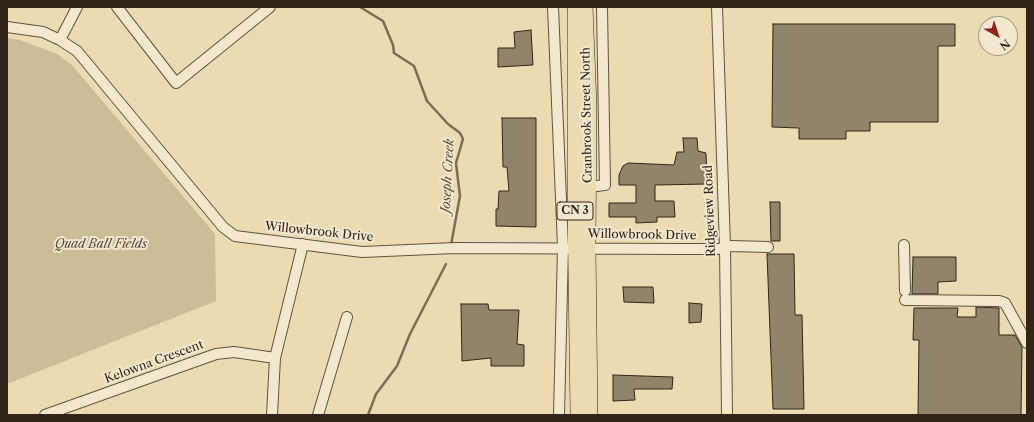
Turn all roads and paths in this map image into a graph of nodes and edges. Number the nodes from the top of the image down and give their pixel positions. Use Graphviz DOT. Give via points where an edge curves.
graph roads {
  1 [pos="77,7"];
  2 [pos="116,7"];
  3 [pos="270,7"];
  4 [pos="553,7"];
  5 [pos="575,7"];
  6 [pos="585,7"];
  7 [pos="602,7"];
  8 [pos="717,7"];
  9 [pos="7,27"];
  10 [pos="60,40"];
  11 [pos="602,46"];
  12 [pos="587,47"];
  13 [pos="588,187"];
  14 [pos="303,244"];
  15 [pos="904,245"];
  16 [pos="725,247"];
  17 [pos="768,247"];
  18 [pos="576,248"];
  19 [pos="347,317"];
  20 [pos="1027,343"];
  21 [pos="275,358"];
  22 [pos="46,415"];
  23 [pos="272,415"];
  24 [pos="318,415"];
  25 [pos="558,415"];
  26 [pos="578,415"];
  27 [pos="590,415"];
  28 [pos="727,415"];
  1 -- 10 [label="street"];
  2 -- 3 [label="street" via="176,83"];
  4 -- 18 [label="street"];
  5 -- 18 [label="highway, Cranbrook Street North / CN 3"];
  6 -- 12 [label="highway, Cranbrook Street North / CN 3"];
  7 -- 11 [label="street"];
  8 -- 16 [label="street, Ridgeview Road"];
  9 -- 10 [label="street, Willowbrook Drive" via="43,32"];
  10 -- 14 [label="street, Willowbrook Drive" via="77,51 223,227 236,236"];
  11 -- 12 [label="street"];
  11 -- 13 [label="street" via="605,185"];
  12 -- 13 [label="highway, Cranbrook Street North / CN 3"];
  13 -- 18 [label="highway, Cranbrook Street North / CN 3"];
  14 -- 18 [label="street, Willowbrook Drive" via="362,252 455,248"];
  14 -- 21 [label="street"];
  15 -- 20 [label="street" via="905,295 1005,303"];
  16 -- 17 [label="street, Willowbrook Drive"];
  16 -- 18 [label="street, Willowbrook Drive"];
  16 -- 28 [label="street, Ridgeview Road"];
  18 -- 25 [label="street"];
  18 -- 26 [label="highway, Cranbrook Street North / CN 3"];
  18 -- 27 [label="highway, Cranbrook Street North / CN 3"];
  19 -- 24 [label="street"];
  21 -- 22 [label="street, Kelowna Crescent" via="234,352 216,354"];
  21 -- 23 [label="street"];
}
